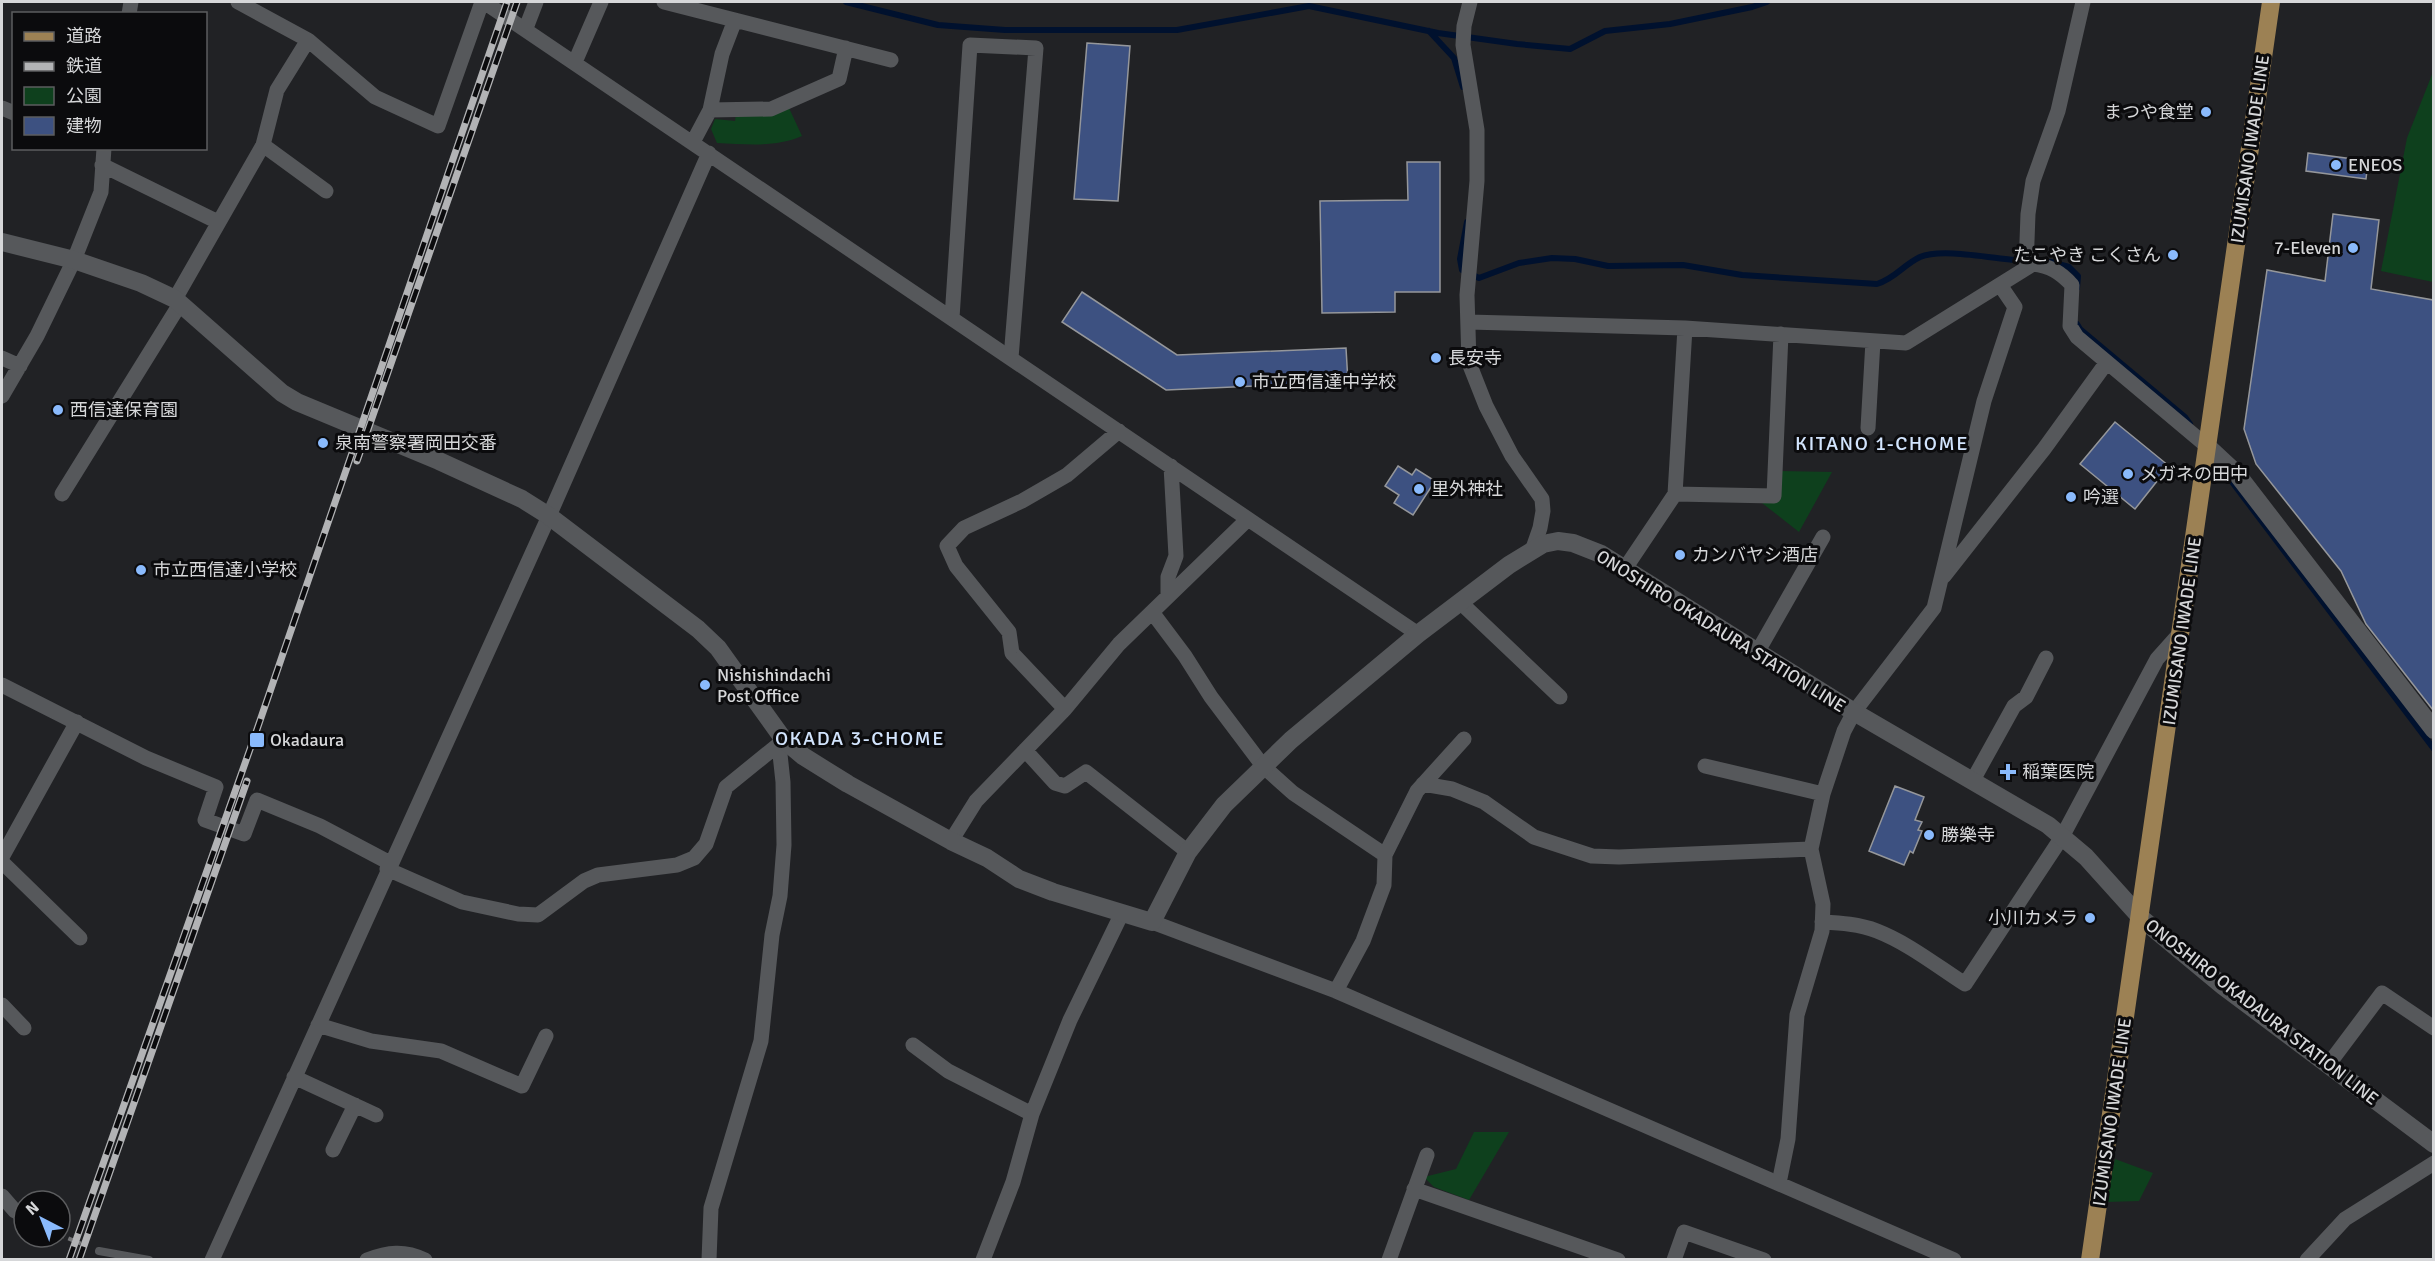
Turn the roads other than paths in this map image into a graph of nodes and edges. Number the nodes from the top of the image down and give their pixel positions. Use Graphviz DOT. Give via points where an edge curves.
graph roads {
  1 [pos="238,2"];
  2 [pos="483,2"];
  3 [pos="536,2"];
  4 [pos="601,2"];
  5 [pos="663,2"];
  6 [pos="1470,2"];
  7 [pos="2083,2"];
  8 [pos="2271,2"];
  9 [pos="735,20"];
  10 [pos="526,28"];
  11 [pos="308,40"];
  12 [pos="846,48"];
  13 [pos="891,60"];
  14 [pos="575,62"];
  15 [pos="710,110"];
  16 [pos="693,142"];
  17 [pos="263,145"];
  18 [pos="709,153"];
  19 [pos="100,154"];
  20 [pos="326,191"];
  21 [pos="218,222"];
  22 [pos="2,242"];
  23 [pos="74,260"];
  24 [pos="2026,268"];
  25 [pos="2000,285"];
  26 [pos="177,302"];
  27 [pos="952,318"];
  28 [pos="1468,322"];
  29 [pos="1685,328"];
  30 [pos="1781,334"];
  31 [pos="1873,341"];
  32 [pos="2,358"];
  33 [pos="1011,358"];
  34 [pos="2107,362"];
  35 [pos="20,366"];
  36 [pos="2,396"];
  37 [pos="1868,428"];
  38 [pos="1119,431"];
  39 [pos="2208,447"];
  40 [pos="1171,466"];
  41 [pos="62,494"];
  42 [pos="1675,494"];
  43 [pos="549,516"];
  44 [pos="1248,519"];
  45 [pos="1823,537"];
  46 [pos="1532,551"];
  47 [pos="1624,570"];
  48 [pos="1941,581"];
  49 [pos="1168,596"];
  50 [pos="1460,602"];
  51 [pos="1152,612"];
  52 [pos="2182,631"];
  53 [pos="1418,634"];
  54 [pos="1758,651"];
  55 [pos="2046,658"];
  56 [pos="2,685"];
  57 [pos="1560,697"];
  58 [pos="1065,710"];
  59 [pos="1854,712"];
  60 [pos="77,722"];
  61 [pos="2433,730"];
  62 [pos="1464,739"];
  63 [pos="782,743"];
  64 [pos="1025,750"];
  65 [pos="1263,766"];
  66 [pos="1705,766"];
  67 [pos="1973,780"];
  68 [pos="1423,784"];
  69 [pos="1823,794"];
  70 [pos="2062,837"];
  71 [pos="951,841"];
  72 [pos="1811,849"];
  73 [pos="1188,852"];
  74 [pos="1385,855"];
  75 [pos="2,857"];
  76 [pos="2,862"];
  77 [pos="389,866"];
  78 [pos="1122,913"];
  79 [pos="2141,918"];
  80 [pos="1152,922"];
  81 [pos="1822,922"];
  82 [pos="80,938"];
  83 [pos="1336,991"];
  84 [pos="2,1005"];
  85 [pos="318,1025"];
  86 [pos="24,1028"];
  87 [pos="2433,1028"];
  88 [pos="546,1036"];
  89 [pos="914,1045"];
  90 [pos="2328,1065"];
  91 [pos="294,1077"];
  92 [pos="355,1106"];
  93 [pos="1032,1114"];
  94 [pos="376,1115"];
  95 [pos="2433,1144"];
  96 [pos="333,1150"];
  97 [pos="1427,1155"];
  98 [pos="2433,1163"];
  99 [pos="1779,1183"];
  100 [pos="1414,1189"];
  101 [pos="2,1196"];
  102 [pos="12,1208"];
  103 [pos="99,1251"];
  104 [pos="149,1260"];
  105 [pos="212,1260"];
  106 [pos="367,1260"];
  107 [pos="425,1260"];
  108 [pos="709,1260"];
  109 [pos="983,1260"];
  110 [pos="1389,1260"];
  111 [pos="1618,1260"];
  112 [pos="1674,1260"];
  113 [pos="1764,1260"];
  114 [pos="1954,1260"];
  115 [pos="2090,1260"];
  116 [pos="2307,1260"];
  1 -- 11 [label="street"];
  2 -- 10 [label="street"];
  2 -- 11 [label="street" via="438,126 375,97"];
  3 -- 10 [label="street"];
  4 -- 14 [label="street"];
  5 -- 9 [label="street"];
  6 -- 28 [label="street" via="1463,45 1477,130 1477,181"];
  7 -- 24 [label="street" via="2058,111 2033,181"];
  8 -- 39 [label="main road, IZUMISANO IWADE LINE"];
  9 -- 12 [label="street"];
  9 -- 15 [label="street" via="722,54"];
  10 -- 14 [label="street"];
  11 -- 17 [label="street" via="277,90"];
  12 -- 13 [label="street"];
  12 -- 15 [label="street" via="839,79 771,109"];
  14 -- 16 [label="street"];
  15 -- 16 [label="street"];
  16 -- 18 [label="street"];
  17 -- 20 [label="street"];
  17 -- 21 [label="street"];
  18 -- 27 [label="street"];
  18 -- 43 [label="street"];
  19 -- 21 [label="street"];
  19 -- 23 [label="street" via="101,192"];
  21 -- 26 [label="street"];
  22 -- 23 [label="main road"];
  23 -- 26 [label="main road" via="141,283"];
  23 -- 35 [label="street"];
  24 -- 25 [label="street"];
  24 -- 34 [label="street" via="2033,264 2049,266 2072,285 2070,326 2077,337"];
  25 -- 31 [label="street" via="1905,343"];
  25 -- 48 [label="street" via="2015,307 1984,401"];
  26 -- 41 [label="street"];
  26 -- 43 [label="main road" via="290,398 439,461 522,499"];
  27 -- 33 [label="street"];
  27 -- 33 [label="street" via="970,45 1035,48"];
  28 -- 29 [label="street"];
  28 -- 46 [label="street" via="1469,363 1486,406 1512,456 1542,499 1543,511"];
  29 -- 30 [label="street"];
  29 -- 42 [label="street"];
  30 -- 31 [label="street"];
  30 -- 42 [label="street" via="1774,496"];
  31 -- 37 [label="street"];
  32 -- 35 [label="street"];
  33 -- 38 [label="street"];
  34 -- 39 [label="street"];
  34 -- 48 [label="street"];
  35 -- 36 [label="street"];
  38 -- 40 [label="street"];
  38 -- 58 [label="street" via="1067,475 964,528 948,546 956,566 1009,632 1012,653"];
  39 -- 52 [label="main road, IZUMISANO IWADE LINE"];
  39 -- 61 [label="main road" via="2237,474"];
  40 -- 44 [label="street"];
  40 -- 49 [label="street" via="1176,556 1168,577"];
  42 -- 47 [label="street"];
  43 -- 63 [label="main road" via="718,648"];
  43 -- 77 [label="street"];
  44 -- 49 [label="street"];
  44 -- 53 [label="street"];
  45 -- 54 [label="street"];
  46 -- 47 [label="main road, ONOSHIRO OKADAURA STATION LINE" via="1558,541 1573,543 1601,554"];
  46 -- 50 [label="main road, ONOSHIRO OKADAURA STATION LINE"];
  47 -- 54 [label="main road, ONOSHIRO OKADAURA STATION LINE"];
  48 -- 59 [label="street" via="1934,608"];
  49 -- 51 [label="street"];
  50 -- 53 [label="main road, ONOSHIRO OKADAURA STATION LINE"];
  50 -- 57 [label="street"];
  51 -- 58 [label="street" via="1119,644"];
  51 -- 65 [label="street"];
  52 -- 70 [label="street" via="2157,658"];
  52 -- 79 [label="main road, IZUMISANO IWADE LINE"];
  53 -- 65 [label="main road, ONOSHIRO OKADAURA STATION LINE"];
  54 -- 59 [label="main road, ONOSHIRO OKADAURA STATION LINE"];
  55 -- 67 [label="street"];
  56 -- 60 [label="street"];
  58 -- 64 [label="street"];
  59 -- 67 [label="main road, ONOSHIRO OKADAURA STATION LINE"];
  59 -- 69 [label="street"];
  60 -- 75 [label="street"];
  60 -- 77 [label="street" via="146,758 216,787 205,820 244,834 257,800 320,826"];
  62 -- 68 [label="street"];
  63 -- 71 [label="main road"];
  63 -- 77 [label="street" via="726,787 706,844 694,858 676,866 598,875 538,915 462,902"];
  63 -- 108 [label="street" via="780,896 761,1041 711,1208"];
  64 -- 71 [label="street" via="976,801"];
  64 -- 73 [label="street" via="1055,783 1065,786 1086,772"];
  65 -- 73 [label="main road, ONOSHIRO OKADAURA STATION LINE" via="1224,805"];
  65 -- 74 [label="street" via="1293,793"];
  66 -- 69 [label="street"];
  67 -- 70 [label="main road, ONOSHIRO OKADAURA STATION LINE"];
  68 -- 72 [label="street" via="1452,789 1484,802 1534,837 1592,856"];
  68 -- 74 [label="street"];
  69 -- 72 [label="street"];
  70 -- 79 [label="main road, ONOSHIRO OKADAURA STATION LINE" via="2086,857"];
  70 -- 81 [label="street" via="1965,984 1877,931"];
  71 -- 78 [label="main road" via="1019,879"];
  72 -- 81 [label="street"];
  73 -- 80 [label="main road, ONOSHIRO OKADAURA STATION LINE"];
  74 -- 83 [label="street" via="1384,885 1363,941"];
  76 -- 82 [label="street"];
  77 -- 85 [label="street"];
  78 -- 80 [label="main road"];
  78 -- 93 [label="street" via="1070,1020"];
  79 -- 90 [label="main road, ONOSHIRO OKADAURA STATION LINE"];
  79 -- 115 [label="main road, IZUMISANO IWADE LINE"];
  80 -- 83 [label="street"];
  81 -- 99 [label="street" via="1797,1015 1788,1139"];
  83 -- 99 [label="street"];
  84 -- 86 [label="street"];
  85 -- 88 [label="street" via="371,1041 441,1051 522,1086"];
  85 -- 91 [label="street"];
  87 -- 90 [label="street" via="2382,993"];
  89 -- 93 [label="street" via="948,1071"];
  90 -- 95 [label="main road, ONOSHIRO OKADAURA STATION LINE"];
  91 -- 92 [label="street"];
  91 -- 105 [label="street"];
  92 -- 94 [label="street"];
  92 -- 96 [label="street"];
  93 -- 109 [label="street" via="1013,1182"];
  97 -- 100 [label="street"];
  98 -- 116 [label="street" via="2345,1219"];
  99 -- 114 [label="street"];
  100 -- 110 [label="street"];
  100 -- 111 [label="street"];
  101 -- 102 [label="street"];
  103 -- 104 [label="lane"];
  106 -- 107 [label="street" via="401,1252"];
  112 -- 113 [label="street" via="1684,1232"];
}
